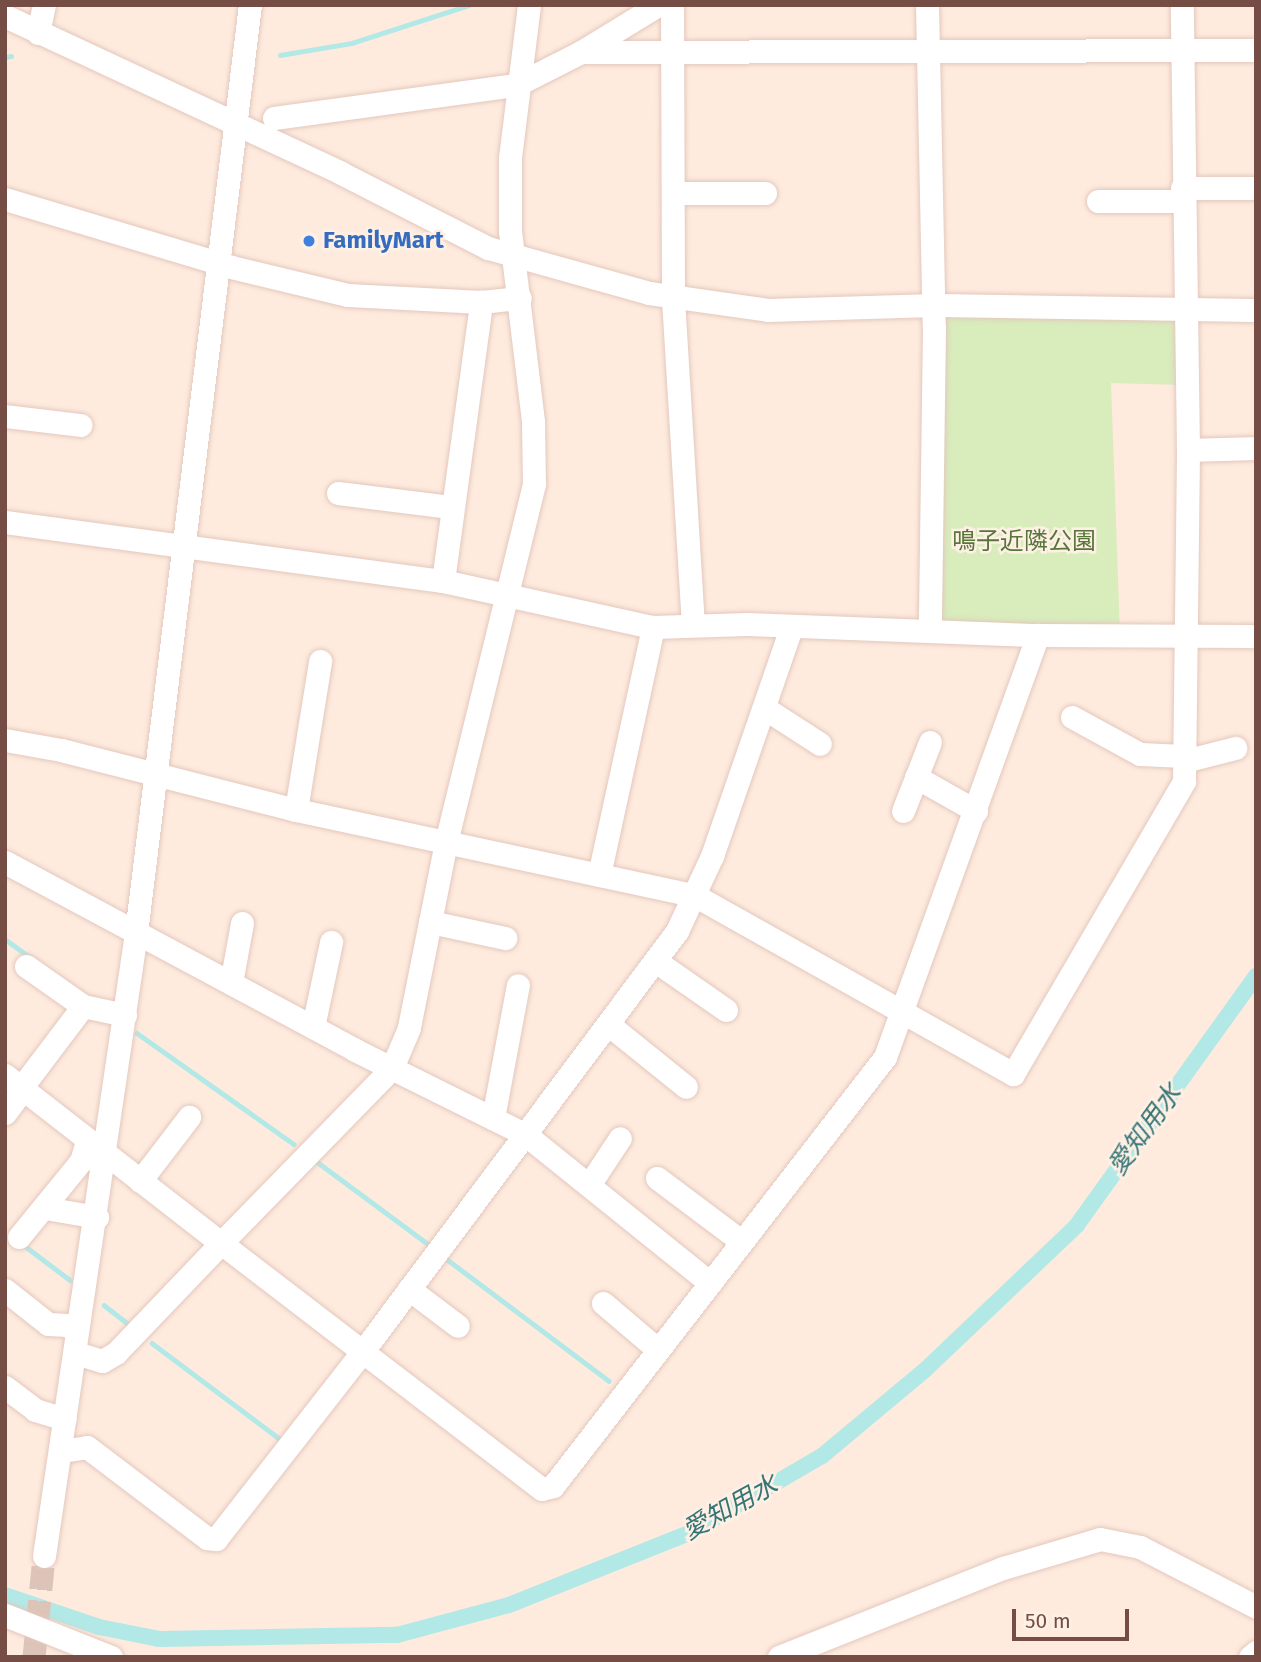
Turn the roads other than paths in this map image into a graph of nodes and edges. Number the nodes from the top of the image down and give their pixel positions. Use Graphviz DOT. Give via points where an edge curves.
graph roads {
  1 [pos="44,5"];
  2 [pos="250,5"];
  3 [pos="529,5"];
  4 [pos="658,5"];
  5 [pos="672,5"];
  6 [pos="927,5"];
  7 [pos="1182,5"];
  8 [pos="5,16"];
  9 [pos="38,33"];
  10 [pos="1182,50"];
  11 [pos="1256,50"];
  12 [pos="581,52"];
  13 [pos="672,52"];
  14 [pos="926,52"];
  15 [pos="516,85"];
  16 [pos="274,118"];
  17 [pos="233,123"];
  18 [pos="1256,188"];
  19 [pos="675,193"];
  20 [pos="765,193"];
  21 [pos="1182,195"];
  22 [pos="5,199"];
  23 [pos="1098,201"];
  24 [pos="515,256"];
  25 [pos="217,263"];
  26 [pos="520,298"];
  27 [pos="673,299"];
  28 [pos="481,302"];
  29 [pos="934,305"];
  30 [pos="1183,307"];
  31 [pos="1256,310"];
  32 [pos="5,416"];
  33 [pos="80,425"];
  34 [pos="1256,448"];
  35 [pos="1188,450"];
  36 [pos="338,493"];
  37 [pos="450,507"];
  38 [pos="5,522"];
  39 [pos="183,548"];
  40 [pos="443,581"];
  41 [pos="506,592"];
  42 [pos="693,624"];
  43 [pos="653,627"];
  44 [pos="791,628"];
  45 [pos="930,631"];
  46 [pos="1038,635"];
  47 [pos="1186,635"];
  48 [pos="1256,636"];
  49 [pos="320,662"];
  50 [pos="766,709"];
  51 [pos="1072,717"];
  52 [pos="5,740"];
  53 [pos="930,742"];
  54 [pos="820,744"];
  55 [pos="1236,748"];
  56 [pos="1184,758"];
  57 [pos="155,776"];
  58 [pos="916,777"];
  59 [pos="296,810"];
  60 [pos="903,811"];
  61 [pos="976,811"];
  62 [pos="446,842"];
  63 [pos="5,862"];
  64 [pos="599,876"];
  65 [pos="694,895"];
  66 [pos="430,922"];
  67 [pos="242,923"];
  68 [pos="136,933"];
  69 [pos="505,938"];
  70 [pos="331,942"];
  71 [pos="657,962"];
  72 [pos="26,966"];
  73 [pos="231,983"];
  74 [pos="518,985"];
  75 [pos="83,1006"];
  76 [pos="726,1010"];
  77 [pos="899,1011"];
  78 [pos="125,1015"];
  79 [pos="608,1024"];
  80 [pos="313,1027"];
  81 [pos="392,1068"];
  82 [pos="17,1084"];
  83 [pos="686,1087"];
  84 [pos="5,1113"];
  85 [pos="189,1117"];
  86 [pos="493,1118"];
  87 [pos="526,1135"];
  88 [pos="620,1139"];
  89 [pos="95,1147"];
  90 [pos="657,1178"];
  91 [pos="140,1181"];
  92 [pos="589,1185"];
  93 [pos="46,1208"];
  94 [pos="97,1217"];
  95 [pos="19,1237"];
  96 [pos="741,1241"];
  97 [pos="221,1243"];
  98 [pos="709,1282"];
  99 [pos="410,1289"];
  100 [pos="5,1290"];
  101 [pos="603,1303"];
  102 [pos="458,1326"];
  103 [pos="75,1343"];
  104 [pos="657,1349"];
  105 [pos="363,1351"];
  106 [pos="5,1387"];
  107 [pos="65,1419"];
  108 [pos="62,1451"];
  109 [pos="44,1556"];
  110 [pos="1256,1607"];
  111 [pos="5,1615"];
  112 [pos="1256,1652"];
  113 [pos="111,1657"];
  114 [pos="779,1657"];
  115 [pos="1250,1657"];
  1 -- 9 [label="street"];
  2 -- 17 [label="street"];
  3 -- 15 [label="street"];
  4 -- 12 [label="street"];
  5 -- 13 [label="street"];
  6 -- 14 [label="street"];
  7 -- 10 [label="street"];
  8 -- 9 [label="street"];
  9 -- 17 [label="street"];
  10 -- 11 [label="street"];
  10 -- 14 [label="street"];
  10 -- 21 [label="street"];
  12 -- 13 [label="street"];
  12 -- 15 [label="street"];
  13 -- 14 [label="street"];
  13 -- 19 [label="street"];
  14 -- 29 [label="street"];
  15 -- 16 [label="street"];
  15 -- 24 [label="street" via="510,158"];
  17 -- 24 [label="street" via="488,248"];
  17 -- 25 [label="street"];
  18 -- 21 [label="street"];
  19 -- 20 [label="street"];
  19 -- 27 [label="street"];
  21 -- 23 [label="street"];
  21 -- 30 [label="street"];
  22 -- 25 [label="street"];
  24 -- 26 [label="street"];
  24 -- 27 [label="street"];
  25 -- 28 [label="street" via="348,295"];
  25 -- 39 [label="street"];
  26 -- 28 [label="street"];
  26 -- 41 [label="street" via="533,422 534,484"];
  27 -- 29 [label="street" via="768,310"];
  27 -- 42 [label="street"];
  28 -- 37 [label="street"];
  29 -- 30 [label="street"];
  29 -- 45 [label="street"];
  30 -- 31 [label="street"];
  30 -- 35 [label="street"];
  32 -- 33 [label="street"];
  34 -- 35 [label="street"];
  35 -- 47 [label="street"];
  36 -- 37 [label="street"];
  37 -- 40 [label="street"];
  38 -- 39 [label="street"];
  39 -- 40 [label="street"];
  39 -- 57 [label="street"];
  40 -- 41 [label="street"];
  41 -- 43 [label="street"];
  41 -- 62 [label="street"];
  42 -- 43 [label="street"];
  42 -- 44 [label="street"];
  43 -- 64 [label="street"];
  44 -- 45 [label="street"];
  44 -- 50 [label="street"];
  45 -- 46 [label="street"];
  46 -- 47 [label="street"];
  46 -- 61 [label="street"];
  47 -- 48 [label="street"];
  47 -- 56 [label="street"];
  49 -- 59 [label="street"];
  50 -- 54 [label="street"];
  50 -- 65 [label="street"];
  51 -- 56 [label="street" via="1140,754"];
  52 -- 57 [label="street"];
  53 -- 58 [label="street"];
  55 -- 56 [label="street"];
  56 -- 77 [label="street" via="1184,781 1013,1074"];
  57 -- 59 [label="street"];
  57 -- 68 [label="street"];
  58 -- 60 [label="street"];
  58 -- 61 [label="street"];
  59 -- 62 [label="street"];
  61 -- 77 [label="street"];
  62 -- 64 [label="street"];
  62 -- 66 [label="street"];
  63 -- 68 [label="street"];
  64 -- 65 [label="street"];
  65 -- 71 [label="street"];
  65 -- 77 [label="street"];
  66 -- 69 [label="street"];
  66 -- 81 [label="street" via="406,1040"];
  67 -- 73 [label="street"];
  68 -- 73 [label="street"];
  68 -- 78 [label="street"];
  70 -- 80 [label="street"];
  71 -- 76 [label="street"];
  71 -- 79 [label="street"];
  72 -- 75 [label="street"];
  73 -- 80 [label="street"];
  74 -- 86 [label="street"];
  75 -- 78 [label="street"];
  75 -- 82 [label="street"];
  77 -- 96 [label="street" via="885,1057"];
  78 -- 89 [label="street"];
  79 -- 83 [label="street"];
  79 -- 87 [label="street"];
  80 -- 81 [label="street"];
  81 -- 86 [label="street"];
  81 -- 97 [label="street"];
  82 -- 84 [label="street"];
  82 -- 89 [label="street"];
  85 -- 91 [label="street"];
  86 -- 87 [label="street"];
  87 -- 92 [label="street"];
  87 -- 99 [label="street"];
  88 -- 92 [label="street"];
  89 -- 91 [label="street"];
  89 -- 93 [label="street"];
  89 -- 94 [label="street"];
  90 -- 96 [label="street"];
  91 -- 97 [label="street"];
  92 -- 98 [label="street"];
  93 -- 94 [label="street"];
  93 -- 95 [label="street"];
  94 -- 103 [label="street"];
  96 -- 98 [label="street"];
  97 -- 103 [label="street" via="116,1353 102,1361"];
  97 -- 105 [label="street"];
  98 -- 104 [label="street"];
  99 -- 102 [label="street"];
  99 -- 105 [label="street"];
  100 -- 103 [label="street" via="48,1324 68,1325"];
  101 -- 104 [label="street"];
  103 -- 107 [label="street"];
  104 -- 105 [label="street" via="553,1486 542,1489"];
  105 -- 108 [label="street" via="216,1538 207,1538 86,1447"];
  106 -- 107 [label="street" via="35,1410"];
  107 -- 108 [label="street"];
  108 -- 109 [label="street"];
  110 -- 114 [label="street" via="1140,1547 1100,1539 1003,1568"];
  111 -- 113 [label="street"];
  112 -- 115 [label="street"];
}
